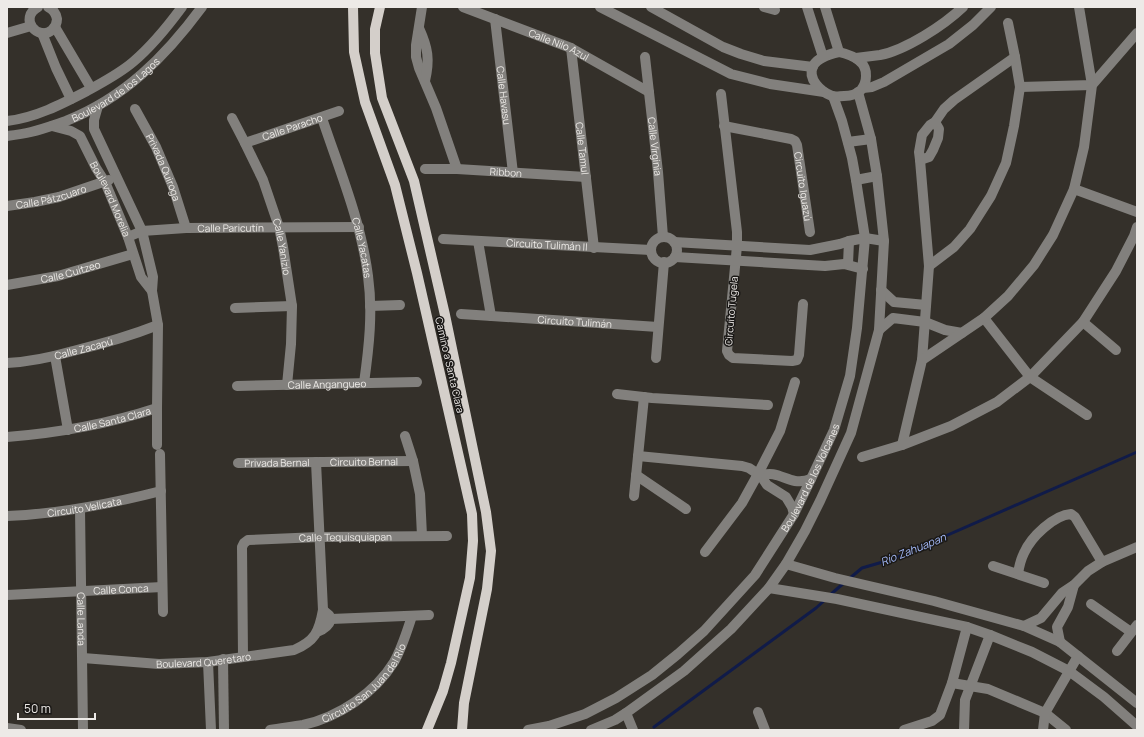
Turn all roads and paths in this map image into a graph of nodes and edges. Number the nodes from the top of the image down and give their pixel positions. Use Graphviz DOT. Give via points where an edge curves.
graph roads {
  1 [pos="37,7"];
  2 [pos="182,7"];
  3 [pos="202,7"];
  4 [pos="353,7"];
  5 [pos="380,7"];
  6 [pos="422,7"];
  7 [pos="463,7"];
  8 [pos="600,7"];
  9 [pos="651,7"];
  10 [pos="764,7"];
  11 [pos="807,7"];
  12 [pos="825,7"];
  13 [pos="963,7"];
  14 [pos="991,7"];
  15 [pos="1079,7"];
  16 [pos="55,9"];
  17 [pos="775,10"];
  18 [pos="495,19"];
  19 [pos="1008,23"];
  20 [pos="31,26"];
  21 [pos="55,27"];
  22 [pos="7,33"];
  23 [pos="42,33"];
  24 [pos="1137,33"];
  25 [pos="571,48"];
  26 [pos="839,52"];
  27 [pos="646,57"];
  28 [pos="823,57"];
  29 [pos="1015,57"];
  30 [pos="856,58"];
  31 [pos="813,67"];
  32 [pos="1092,85"];
  33 [pos="1020,87"];
  34 [pos="92,88"];
  35 [pos="861,90"];
  36 [pos="649,92"];
  37 [pos="721,94"];
  38 [pos="829,94"];
  39 [pos="71,99"];
  40 [pos="98,106"];
  41 [pos="136,109"];
  42 [pos="339,112"];
  43 [pos="232,118"];
  44 [pos="322,118"];
  45 [pos="7,122"];
  46 [pos="935,122"];
  47 [pos="51,126"];
  48 [pos="724,126"];
  49 [pos="94,129"];
  50 [pos="7,136"];
  51 [pos="80,136"];
  52 [pos="871,139"];
  53 [pos="848,142"];
  54 [pos="245,143"];
  55 [pos="920,160"];
  56 [pos="425,169"];
  57 [pos="457,169"];
  58 [pos="513,173"];
  59 [pos="877,176"];
  60 [pos="117,177"];
  61 [pos="586,177"];
  62 [pos="856,180"];
  63 [pos="104,182"];
  64 [pos="1074,189"];
  65 [pos="7,206"];
  66 [pos="1137,212"];
  67 [pos="279,227"];
  68 [pos="359,227"];
  69 [pos="1137,227"];
  70 [pos="186,228"];
  71 [pos="142,231"];
  72 [pos="810,232"];
  73 [pos="128,237"];
  74 [pos="664,237"];
  75 [pos="865,238"];
  76 [pos="442,239"];
  77 [pos="478,241"];
  78 [pos="849,241"];
  79 [pos="884,241"];
  80 [pos="674,242"];
  81 [pos="737,246"];
  82 [pos="594,248"];
  83 [pos="651,250"];
  84 [pos="810,250"];
  85 [pos="133,254"];
  86 [pos="675,257"];
  87 [pos="736,260"];
  88 [pos="664,262"];
  89 [pos="808,264"];
  90 [pos="848,264"];
  91 [pos="929,266"];
  92 [pos="863,269"];
  93 [pos="7,284"];
  94 [pos="881,290"];
  95 [pos="152,291"];
  96 [pos="894,302"];
  97 [pos="803,304"];
  98 [pos="400,305"];
  99 [pos="926,305"];
  100 [pos="292,306"];
  101 [pos="370,306"];
  102 [pos="235,308"];
  103 [pos="461,314"];
  104 [pos="491,316"];
  105 [pos="893,318"];
  106 [pos="984,318"];
  107 [pos="925,322"];
  108 [pos="1083,322"];
  109 [pos="158,325"];
  110 [pos="658,327"];
  111 [pos="879,330"];
  112 [pos="962,333"];
  113 [pos="1116,350"];
  114 [pos="55,356"];
  115 [pos="656,358"];
  116 [pos="922,360"];
  117 [pos="7,363"];
  118 [pos="1030,377"];
  119 [pos="417,382"];
  120 [pos="795,382"];
  121 [pos="364,383"];
  122 [pos="287,384"];
  123 [pos="238,386"];
  124 [pos="617,394"];
  125 [pos="644,397"];
  126 [pos="768,405"];
  127 [pos="156,408"];
  128 [pos="1088,415"];
  129 [pos="68,430"];
  130 [pos="405,436"];
  131 [pos="7,437"];
  132 [pos="902,445"];
  133 [pos="638,456"];
  134 [pos="862,457"];
  135 [pos="413,461"];
  136 [pos="316,462"];
  137 [pos="238,463"];
  138 [pos="636,475"];
  139 [pos="760,475"];
  140 [pos="812,480"];
  141 [pos="796,481"];
  142 [pos="161,491"];
  143 [pos="634,496"];
  144 [pos="786,497"];
  145 [pos="80,509"];
  146 [pos="686,509"];
  147 [pos="794,514"];
  148 [pos="7,516"];
  149 [pos="422,536"];
  150 [pos="447,536"];
  151 [pos="319,537"];
  152 [pos="1137,547"];
  153 [pos="705,552"];
  154 [pos="1102,562"];
  155 [pos="786,564"];
  156 [pos="993,566"];
  157 [pos="1018,574"];
  158 [pos="1044,583"];
  159 [pos="1074,585"];
  160 [pos="162,588"];
  161 [pos="769,588"];
  162 [pos="82,591"];
  163 [pos="7,595"];
  164 [pos="1091,604"];
  165 [pos="323,610"];
  166 [pos="163,612"];
  167 [pos="428,615"];
  168 [pos="412,616"];
  169 [pos="1041,618"];
  170 [pos="331,619"];
  171 [pos="1024,626"];
  172 [pos="967,627"];
  173 [pos="1057,627"];
  174 [pos="1134,628"];
  175 [pos="317,632"];
  176 [pos="990,635"];
  177 [pos="1060,642"];
  178 [pos="1117,651"];
  179 [pos="243,656"];
  180 [pos="1078,656"];
  181 [pos="83,658"];
  182 [pos="223,659"];
  183 [pos="208,662"];
  184 [pos="1069,671"];
  185 [pos="952,683"];
  186 [pos="970,687"];
  187 [pos="1137,703"];
  188 [pos="758,712"];
  189 [pos="626,713"];
  190 [pos="1045,713"];
  191 [pos="566,726"];
  192 [pos="934,726"];
  193 [pos="1137,726"];
  194 [pos="7,728"];
  195 [pos="20,730"];
  196 [pos="83,730"];
  197 [pos="211,730"];
  198 [pos="224,730"];
  199 [pos="270,730"];
  200 [pos="427,730"];
  201 [pos="462,730"];
  202 [pos="531,730"];
  203 [pos="591,730"];
  204 [pos="633,730"];
  205 [pos="765,730"];
  206 [pos="904,730"];
  207 [pos="964,730"];
  208 [pos="1043,730"];
  209 [pos="1066,730"];
  1 -- 20 [label="street" via="30,16"];
  2 -- 34 [label="street, Boulevard de los Lagos" via="161,34 134,61"];
  3 -- 40 [label="street, Boulevard de los Lagos" via="178,38 148,69 123,90"];
  4 -- 200 [label="main road, Camino a Santa Clara" via="354,52 365,102 395,185 472,514 470,578 451,663"];
  5 -- 201 [label="main road, Camino a Santa Clara" via="375,29 375,53 382,98 414,181 486,512 491,552 487,589 464,703"];
  6 -- 57 [label="street" via="416,57"];
  7 -- 18 [label="street, Calle Nilo Azul"];
  8 -- 38 [label="street" via="731,74"];
  9 -- 31 [label="street" via="723,47 741,54 764,61"];
  10 -- 17 [label="street"];
  11 -- 28 [label="street"];
  12 -- 26 [label="street"];
  13 -- 30 [label="street" via="939,26 903,47 881,55"];
  14 -- 35 [label="street" via="949,44 884,82"];
  15 -- 32 [label="street"];
  16 -- 21 [label="street"];
  18 -- 25 [label="street, Calle Nilo Azul"];
  18 -- 58 [label="street, Calle Havasu"];
  19 -- 29 [label="street"];
  20 -- 22 [label="street"];
  20 -- 23 [label="street"];
  21 -- 23 [label="street" via="50,32"];
  21 -- 34 [label="street"];
  23 -- 39 [label="street"];
  24 -- 32 [label="street"];
  25 -- 36 [label="street, Calle Nilo Azul"];
  25 -- 61 [label="street, Calle Tamul"];
  26 -- 28 [label="street"];
  26 -- 30 [label="street"];
  27 -- 36 [label="street, Calle Virginia"];
  28 -- 31 [label="street"];
  29 -- 33 [label="street"];
  29 -- 46 [label="street" via="954,100"];
  30 -- 35 [label="street" via="862,62 866,72 866,83"];
  31 -- 38 [label="street" via="812,76 815,83"];
  32 -- 33 [label="street"];
  32 -- 64 [label="street" via="1084,147"];
  33 -- 91 [label="street" via="1006,163 990,196 970,229 954,247"];
  34 -- 39 [label="street, Boulevard de los Lagos"];
  35 -- 38 [label="street" via="848,96"];
  35 -- 52 [label="street, Boulevard de los Volcanes"];
  36 -- 74 [label="street, Calle Virginia"];
  37 -- 48 [label="street"];
  38 -- 53 [label="street, Boulevard de los Volcanes" via="842,121"];
  39 -- 45 [label="street, Boulevard de los Lagos" via="43,112"];
  40 -- 47 [label="street, Boulevard de los Lagos"];
  40 -- 49 [label="street"];
  41 -- 70 [label="street, Privada Quiroga" via="173,187"];
  42 -- 44 [label="street, Calle Paracho"];
  43 -- 54 [label="street, Calle Yanizio"];
  44 -- 54 [label="street, Calle Paracho"];
  44 -- 68 [label="street, Calle Yacatas"];
  46 -- 55 [label="street" via="922,135"];
  46 -- 55 [label="street" via="939,129 938,138 929,157"];
  47 -- 50 [label="street, Boulevard de los Lagos"];
  47 -- 51 [label="street"];
  48 -- 72 [label="street, Circuito Iguazú" via="795,141"];
  48 -- 81 [label="street"];
  49 -- 51 [label="street"];
  49 -- 60 [label="street, Boulevard Morelia"];
  51 -- 63 [label="street, Boulevard Morelia"];
  52 -- 53 [label="street"];
  52 -- 59 [label="street, Boulevard de los Volcanes"];
  53 -- 62 [label="street, Boulevard de los Volcanes"];
  54 -- 67 [label="street, Calle Yanizio" via="263,180"];
  55 -- 91 [label="street"];
  56 -- 57 [label="street, Ribbon"];
  57 -- 58 [label="street, Ribbon"];
  58 -- 61 [label="street, Ribbon"];
  59 -- 62 [label="street"];
  59 -- 79 [label="street, Boulevard de los Volcanes"];
  60 -- 63 [label="street, Calle Pátzcuaro"];
  60 -- 71 [label="street, Boulevard Morelia"];
  61 -- 82 [label="street, Calle Tamul"];
  62 -- 75 [label="street, Boulevard de los Volcanes"];
  63 -- 65 [label="street, Calle Pátzcuaro" via="59,197"];
  63 -- 73 [label="street, Boulevard Morelia"];
  64 -- 66 [label="street"];
  64 -- 106 [label="street" via="1053,235 1034,265 1008,296"];
  67 -- 68 [label="street, Calle Paricutín"];
  67 -- 70 [label="street, Calle Paricutín"];
  67 -- 100 [label="street, Calle Yanizio"];
  68 -- 101 [label="street, Calle Yacatas" via="368,276"];
  69 -- 108 [label="street" via="1116,271"];
  70 -- 71 [label="street, Calle Paricutín"];
  71 -- 73 [label="street, Calle Paricutín"];
  71 -- 95 [label="street, Boulevard Morelia" via="153,277"];
  73 -- 85 [label="street, Boulevard Morelia"];
  74 -- 80 [label="street"];
  74 -- 83 [label="street" via="659,237 653,242"];
  75 -- 78 [label="street"];
  75 -- 79 [label="street"];
  75 -- 92 [label="street, Boulevard de los Volcanes"];
  76 -- 77 [label="street, Circuito Tulimán II"];
  77 -- 82 [label="street, Circuito Tulimán II"];
  77 -- 104 [label="street"];
  78 -- 84 [label="street"];
  78 -- 90 [label="street"];
  79 -- 94 [label="street, Boulevard de los Volcanes"];
  80 -- 81 [label="street"];
  80 -- 86 [label="street" via="677,249"];
  81 -- 84 [label="street"];
  81 -- 87 [label="street"];
  82 -- 83 [label="street, Circuito Tulimán II"];
  83 -- 88 [label="street" via="654,258"];
  84 -- 89 [label="street"];
  85 -- 93 [label="street, Calle Cuitzeo" via="58,276"];
  85 -- 95 [label="street, Boulevard Morelia" via="141,277"];
  86 -- 87 [label="street"];
  86 -- 88 [label="street"];
  87 -- 89 [label="street"];
  87 -- 97 [label="street, Circuito Tugela" via="727,351 733,358 797,360"];
  88 -- 110 [label="street"];
  89 -- 90 [label="street"];
  90 -- 92 [label="street"];
  91 -- 99 [label="street"];
  92 -- 140 [label="street, Boulevard de los Volcanes" via="850,376 834,430"];
  94 -- 96 [label="street"];
  94 -- 111 [label="street, Boulevard de los Volcanes"];
  95 -- 109 [label="street, Boulevard Morelia"];
  96 -- 99 [label="street"];
  96 -- 105 [label="street"];
  98 -- 101 [label="street"];
  99 -- 107 [label="street"];
  100 -- 102 [label="street"];
  100 -- 122 [label="street, Calle Yanizio"];
  101 -- 121 [label="street, Calle Yacatas" via="370,333"];
  103 -- 104 [label="street, Circuito Tulimán"];
  104 -- 110 [label="street, Circuito Tulimán"];
  105 -- 107 [label="street"];
  105 -- 111 [label="street"];
  106 -- 112 [label="street"];
  106 -- 118 [label="street"];
  107 -- 112 [label="street"];
  107 -- 116 [label="street"];
  108 -- 113 [label="street"];
  108 -- 118 [label="street"];
  109 -- 114 [label="street, Calle Zacapú"];
  109 -- 127 [label="street, Boulevard Morelia"];
  110 -- 115 [label="street"];
  111 -- 155 [label="street, Boulevard de los Volcanes" via="851,433 820,501"];
  112 -- 116 [label="street"];
  114 -- 117 [label="street, Calle Zacapú"];
  114 -- 129 [label="street"];
  116 -- 132 [label="street"];
  118 -- 128 [label="street"];
  118 -- 132 [label="street" via="997,402 951,426"];
  119 -- 121 [label="street, Calle Angangueo"];
  120 -- 139 [label="street" via="780,432"];
  121 -- 122 [label="street, Calle Angangueo"];
  122 -- 123 [label="street, Calle Angangueo"];
  124 -- 125 [label="street"];
  125 -- 126 [label="street"];
  125 -- 133 [label="street"];
  127 -- 129 [label="street, Calle Santa Clara" via="129,417"];
  127 -- 142 [label="street, Boulevard Morelia"];
  129 -- 131 [label="street, Calle Santa Clara"];
  130 -- 135 [label="street, Circuito Bernal"];
  132 -- 134 [label="street"];
  133 -- 138 [label="street"];
  133 -- 139 [label="street" via="742,466"];
  135 -- 136 [label="street, Circuito Bernal"];
  135 -- 149 [label="street, Circuito Bernal" via="420,494"];
  136 -- 137 [label="street, Privada Bernal"];
  136 -- 151 [label="street"];
  138 -- 143 [label="street"];
  138 -- 146 [label="street"];
  139 -- 141 [label="street" via="771,473"];
  139 -- 144 [label="street" via="767,485"];
  139 -- 153 [label="street"];
  140 -- 141 [label="street"];
  140 -- 147 [label="street, Boulevard de los Volcanes"];
  141 -- 144 [label="street"];
  142 -- 145 [label="street, Circuito Velicata"];
  142 -- 160 [label="street"];
  144 -- 147 [label="street"];
  145 -- 148 [label="street, Circuito Velicata"];
  145 -- 162 [label="street, Calle Landa"];
  147 -- 191 [label="street, Boulevard de los Volcanes" via="755,575 704,631 652,675"];
  149 -- 150 [label="street, Calle Tequisquiapan"];
  149 -- 151 [label="street, Calle Tequisquiapan"];
  151 -- 165 [label="street"];
  151 -- 179 [label="street, Calle Tequisquiapan" via="244,542"];
  152 -- 154 [label="street"];
  154 -- 157 [label="street" via="1075,517 1066,514 1044,528 1029,544 1023,553"];
  154 -- 159 [label="street"];
  155 -- 161 [label="street, Boulevard de los Volcanes"];
  155 -- 171 [label="street"];
  156 -- 157 [label="street"];
  157 -- 158 [label="street"];
  159 -- 169 [label="street" via="1062,593"];
  159 -- 173 [label="street" via="1068,608"];
  160 -- 162 [label="street, Calle Conca"];
  160 -- 166 [label="street"];
  161 -- 172 [label="street" via="837,599"];
  161 -- 189 [label="street, Boulevard de los Volcanes" via="730,629 684,671"];
  162 -- 163 [label="street, Calle Conca"];
  162 -- 181 [label="street, Calle Landa"];
  164 -- 174 [label="street"];
  165 -- 170 [label="street"];
  165 -- 175 [label="street"];
  167 -- 168 [label="street"];
  168 -- 170 [label="street"];
  168 -- 199 [label="street, Circuito San Juan del Río" via="394,661 381,679 357,701 338,713 317,721"];
  169 -- 171 [label="street"];
  169 -- 173 [label="street"];
  170 -- 175 [label="street, Boulevard Queretaro" via="324,629"];
  171 -- 177 [label="street"];
  172 -- 176 [label="street"];
  172 -- 185 [label="street"];
  173 -- 177 [label="street"];
  174 -- 178 [label="street"];
  175 -- 179 [label="street, Boulevard Queretaro" via="312,640 294,650"];
  176 -- 184 [label="street"];
  176 -- 186 [label="street"];
  177 -- 180 [label="street"];
  179 -- 182 [label="street, Boulevard Queretaro"];
  180 -- 184 [label="street"];
  180 -- 187 [label="street"];
  181 -- 183 [label="street, Boulevard Queretaro" via="159,664"];
  181 -- 196 [label="street, Calle Landa"];
  182 -- 183 [label="street, Boulevard Queretaro"];
  182 -- 198 [label="street"];
  183 -- 197 [label="street"];
  184 -- 190 [label="street"];
  184 -- 193 [label="street"];
  185 -- 186 [label="street"];
  185 -- 192 [label="street"];
  186 -- 190 [label="street" via="988,689"];
  186 -- 207 [label="street" via="965,700"];
  188 -- 205 [label="street"];
  189 -- 203 [label="street, Boulevard de los Volcanes"];
  189 -- 204 [label="street"];
  190 -- 208 [label="street"];
  190 -- 209 [label="street"];
  191 -- 202 [label="street, Boulevard de los Volcanes"];
  192 -- 206 [label="street"];
  194 -- 195 [label="street"];
}
